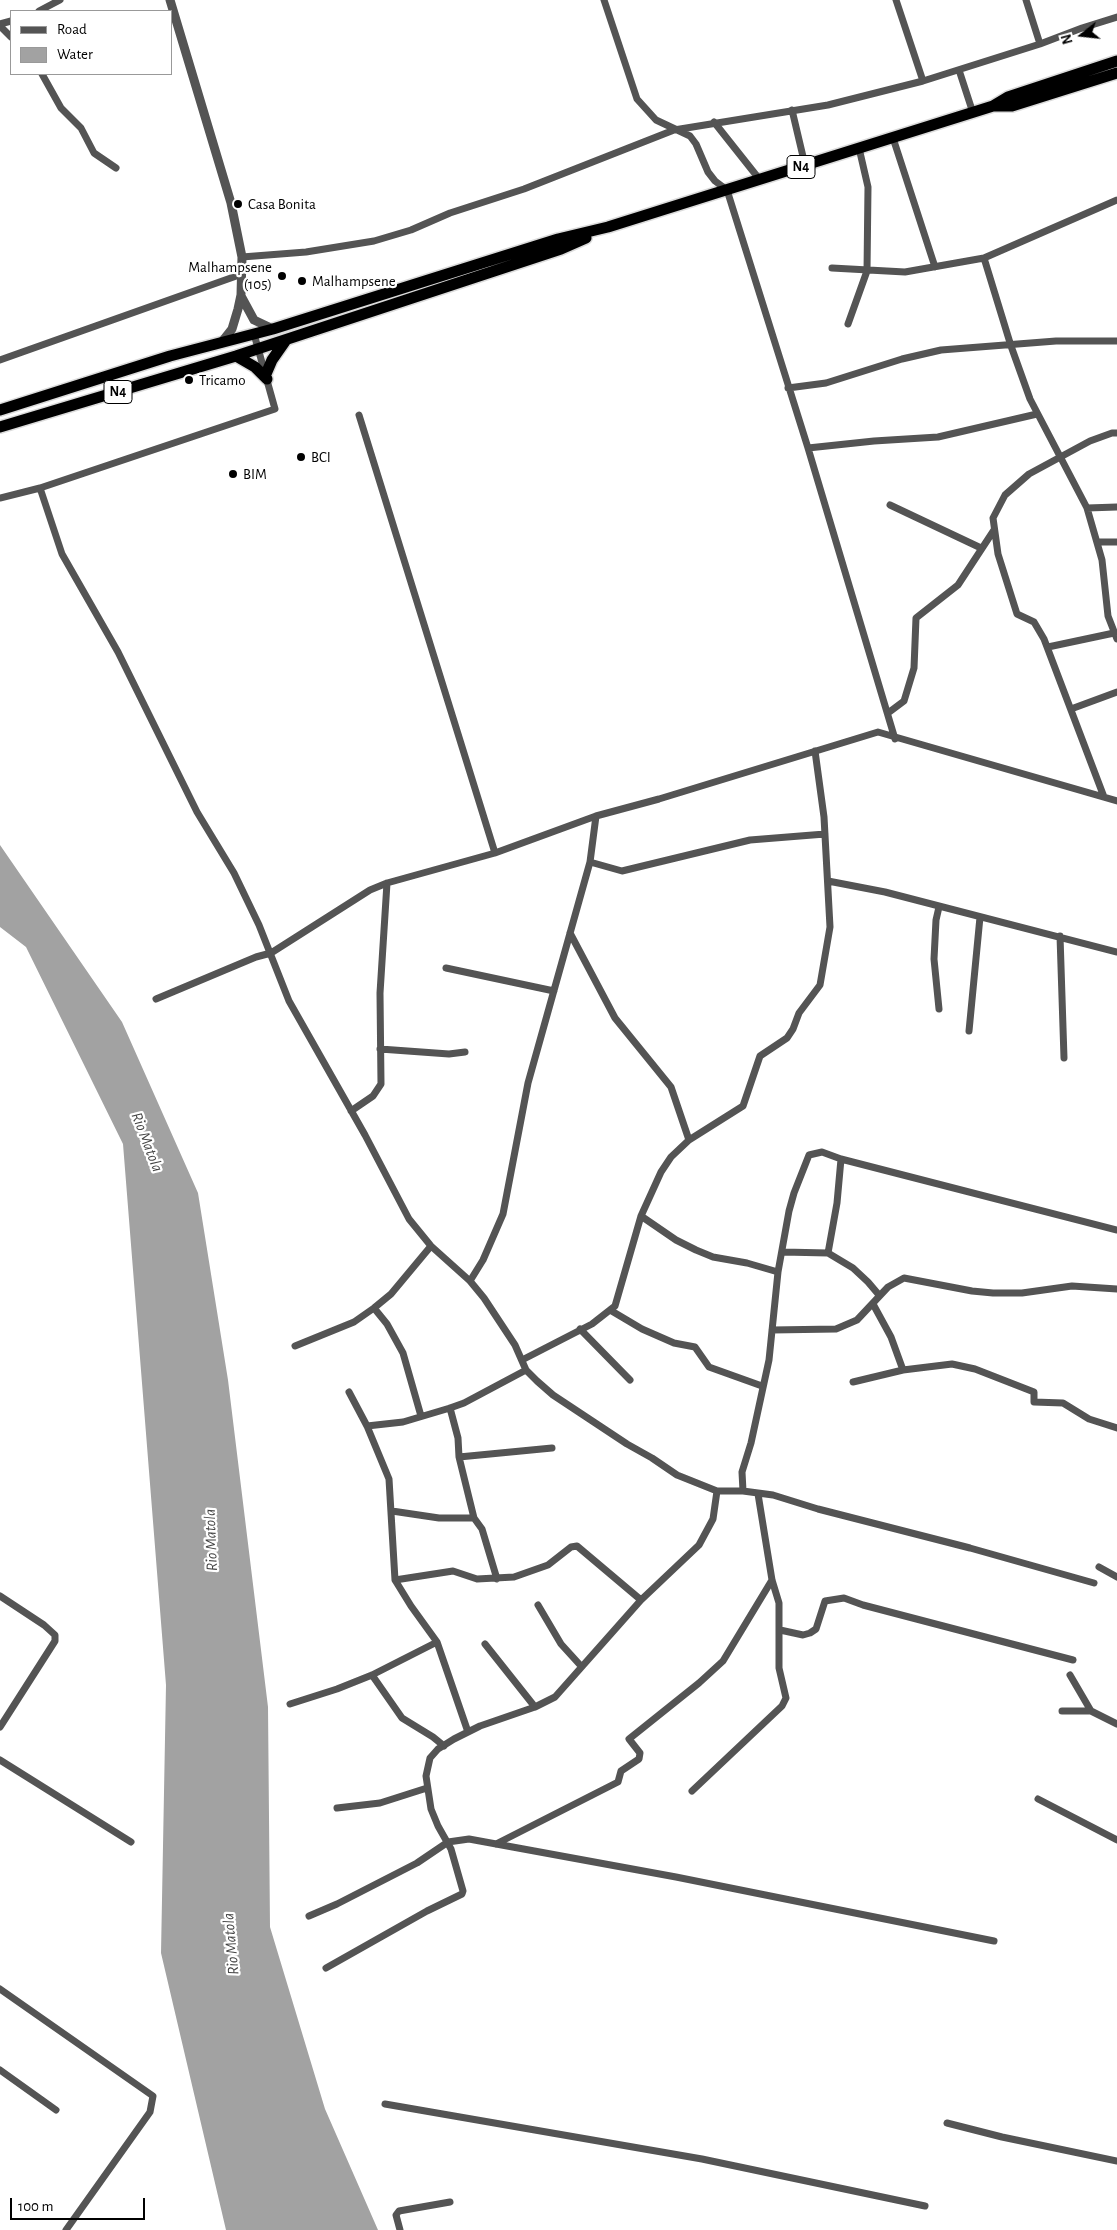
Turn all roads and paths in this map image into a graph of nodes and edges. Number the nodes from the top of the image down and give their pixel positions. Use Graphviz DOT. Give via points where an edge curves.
graph roads {
  1 [pos="60,0"];
  2 [pos="170,0"];
  3 [pos="604,0"];
  4 [pos="896,0"];
  5 [pos="1026,0"];
  6 [pos="41,10"];
  7 [pos="1117,17"];
  8 [pos="0,25"];
  9 [pos="10,37"];
  10 [pos="1040,44"];
  11 [pos="1117,62"];
  12 [pos="959,70"];
  13 [pos="1117,73"];
  14 [pos="43,75"];
  15 [pos="923,81"];
  16 [pos="993,106"];
  17 [pos="792,110"];
  18 [pos="973,113"];
  19 [pos="714,122"];
  20 [pos="674,130"];
  21 [pos="893,138"];
  22 [pos="859,148"];
  23 [pos="805,165"];
  24 [pos="116,168"];
  25 [pos="760,180"];
  26 [pos="727,190"];
  27 [pos="1117,200"];
  28 [pos="608,228"];
  29 [pos="242,257"];
  30 [pos="984,258"];
  31 [pos="935,267"];
  32 [pos="832,268"];
  33 [pos="867,271"];
  34 [pos="242,274"];
  35 [pos="241,295"];
  36 [pos="848,324"];
  37 [pos="273,329"];
  38 [pos="254,334"];
  39 [pos="286,340"];
  40 [pos="1117,341"];
  41 [pos="221,343"];
  42 [pos="1011,346"];
  43 [pos="258,349"];
  44 [pos="236,356"];
  45 [pos="0,360"];
  46 [pos="266,376"];
  47 [pos="788,388"];
  48 [pos="0,410"];
  49 [pos="1037,414"];
  50 [pos="359,415"];
  51 [pos="0,427"];
  52 [pos="1117,433"];
  53 [pos="808,448"];
  54 [pos="1060,457"];
  55 [pos="40,488"];
  56 [pos="0,498"];
  57 [pos="890,505"];
  58 [pos="1117,507"];
  59 [pos="1087,508"];
  60 [pos="994,530"];
  61 [pos="1098,542"];
  62 [pos="1117,542"];
  63 [pos="981,548"];
  64 [pos="1116,636"];
  65 [pos="1048,647"];
  66 [pos="1117,692"];
  67 [pos="1072,709"];
  68 [pos="888,712"];
  69 [pos="895,738"];
  70 [pos="814,751"];
  71 [pos="1104,797"];
  72 [pos="1117,800"];
  73 [pos="596,816"];
  74 [pos="825,834"];
  75 [pos="495,854"];
  76 [pos="590,862"];
  77 [pos="828,881"];
  78 [pos="387,883"];
  79 [pos="939,907"];
  80 [pos="980,917"];
  81 [pos="570,934"];
  82 [pos="1060,936"];
  83 [pos="1117,952"];
  84 [pos="271,954"];
  85 [pos="446,968"];
  86 [pos="554,991"];
  87 [pos="156,999"];
  88 [pos="939,1009"];
  89 [pos="969,1031"];
  90 [pos="380,1049"];
  91 [pos="465,1052"];
  92 [pos="1064,1058"];
  93 [pos="351,1110"];
  94 [pos="689,1140"];
  95 [pos="841,1159"];
  96 [pos="641,1216"];
  97 [pos="1117,1230"];
  98 [pos="431,1246"];
  99 [pos="783,1252"];
  100 [pos="828,1253"];
  101 [pos="778,1272"];
  102 [pos="470,1282"];
  103 [pos="1117,1288"];
  104 [pos="879,1295"];
  105 [pos="873,1304"];
  106 [pos="374,1308"];
  107 [pos="610,1310"];
  108 [pos="580,1329"];
  109 [pos="772,1330"];
  110 [pos="295,1346"];
  111 [pos="522,1360"];
  112 [pos="526,1370"];
  113 [pos="903,1370"];
  114 [pos="630,1380"];
  115 [pos="853,1382"];
  116 [pos="762,1386"];
  117 [pos="349,1392"];
  118 [pos="450,1408"];
  119 [pos="421,1416"];
  120 [pos="367,1426"];
  121 [pos="1117,1428"];
  122 [pos="552,1448"];
  123 [pos="459,1457"];
  124 [pos="717,1491"];
  125 [pos="743,1491"];
  126 [pos="758,1494"];
  127 [pos="392,1511"];
  128 [pos="474,1518"];
  129 [pos="1099,1567"];
  130 [pos="1117,1577"];
  131 [pos="497,1578"];
  132 [pos="395,1580"];
  133 [pos="772,1580"];
  134 [pos="1094,1583"];
  135 [pos="0,1596"];
  136 [pos="641,1600"];
  137 [pos="538,1605"];
  138 [pos="780,1630"];
  139 [pos="437,1642"];
  140 [pos="484,1644"];
  141 [pos="1073,1660"];
  142 [pos="581,1666"];
  143 [pos="372,1675"];
  144 [pos="1070,1675"];
  145 [pos="290,1704"];
  146 [pos="535,1707"];
  147 [pos="1062,1711"];
  148 [pos="1091,1711"];
  149 [pos="1117,1724"];
  150 [pos="0,1727"];
  151 [pos="468,1732"];
  152 [pos="444,1746"];
  153 [pos="0,1760"];
  154 [pos="427,1788"];
  155 [pos="692,1791"];
  156 [pos="1038,1799"];
  157 [pos="337,1808"];
  158 [pos="1117,1840"];
  159 [pos="131,1842"];
  160 [pos="448,1842"];
  161 [pos="496,1844"];
  162 [pos="309,1916"];
  163 [pos="994,1941"];
  164 [pos="326,1968"];
  165 [pos="0,1989"];
  166 [pos="0,2070"];
  167 [pos="385,2104"];
  168 [pos="56,2110"];
  169 [pos="948,2122"];
  170 [pos="1117,2161"];
  171 [pos="450,2202"];
  172 [pos="924,2206"];
  173 [pos="66,2230"];
  174 [pos="400,2230"];
  1 -- 6 [label="street"];
  2 -- 29 [label="street" via="231,203"];
  3 -- 20 [label="street" via="637,99 656,120"];
  4 -- 15 [label="street"];
  5 -- 10 [label="street"];
  7 -- 10 [label="street"];
  8 -- 9 [label="street"];
  10 -- 12 [label="street"];
  11 -- 16 [label="highway, N4" via="1008,97"];
  12 -- 15 [label="street"];
  12 -- 18 [label="street"];
  13 -- 16 [label="highway, N4" via="1012,106"];
  14 -- 24 [label="street" via="61,108 81,128 94,153"];
  15 -- 17 [label="street" via="828,105"];
  16 -- 18 [label="highway, N4"];
  17 -- 19 [label="street"];
  17 -- 23 [label="street"];
  18 -- 21 [label="highway, N4"];
  19 -- 20 [label="street"];
  19 -- 25 [label="street"];
  20 -- 26 [label="street" via="690,136 708,172"];
  20 -- 29 [label="street" via="524,189 374,241 306,252"];
  21 -- 22 [label="highway, N4"];
  21 -- 31 [label="street"];
  22 -- 23 [label="highway, N4"];
  22 -- 33 [label="street" via="868,187"];
  23 -- 25 [label="highway, N4"];
  25 -- 26 [label="highway, N4"];
  26 -- 28 [label="highway, N4"];
  26 -- 47 [label="street"];
  27 -- 30 [label="street"];
  28 -- 37 [label="highway, N4" via="558,239"];
  28 -- 39 [label="highway, N4" via="561,249"];
  29 -- 34 [label="street"];
  30 -- 31 [label="street"];
  30 -- 42 [label="street"];
  31 -- 33 [label="street" via="905,272"];
  32 -- 33 [label="street"];
  33 -- 36 [label="street"];
  34 -- 35 [label="street"];
  34 -- 45 [label="street"];
  35 -- 37 [label="street" via="254,320"];
  35 -- 41 [label="street" via="232,329"];
  37 -- 38 [label="highway, N4"];
  38 -- 41 [label="highway, N4"];
  38 -- 43 [label="street"];
  39 -- 43 [label="highway, N4"];
  39 -- 46 [label="highway" via="272,360"];
  40 -- 42 [label="street"];
  41 -- 48 [label="highway, N4" via="139,365"];
  42 -- 47 [label="street" via="941,350 826,383"];
  42 -- 49 [label="street"];
  43 -- 44 [label="highway, N4"];
  43 -- 46 [label="street"];
  44 -- 46 [label="highway"];
  44 -- 51 [label="highway, N4"];
  46 -- 55 [label="street" via="275,409"];
  47 -- 53 [label="street"];
  49 -- 53 [label="street" via="938,437"];
  49 -- 54 [label="street"];
  50 -- 75 [label="street"];
  52 -- 54 [label="street" via="1090,440"];
  53 -- 68 [label="street"];
  54 -- 59 [label="street"];
  54 -- 60 [label="street" via="1029,474 1005,495 994,518"];
  55 -- 56 [label="street"];
  55 -- 84 [label="street" via="62,554 118,652 196,812 234,874"];
  57 -- 63 [label="street"];
  58 -- 59 [label="street"];
  59 -- 61 [label="street"];
  60 -- 63 [label="street"];
  60 -- 65 [label="street" via="1017,614 1034,622"];
  61 -- 62 [label="street"];
  61 -- 64 [label="street" via="1108,616"];
  63 -- 68 [label="street" via="958,585 916,618 914,668 904,701"];
  64 -- 65 [label="street"];
  65 -- 67 [label="street"];
  66 -- 67 [label="street"];
  67 -- 71 [label="street"];
  68 -- 69 [label="street"];
  69 -- 70 [label="street" via="878,732"];
  69 -- 71 [label="street"];
  70 -- 73 [label="street"];
  70 -- 74 [label="street"];
  71 -- 72 [label="street"];
  73 -- 75 [label="street"];
  73 -- 76 [label="street"];
  74 -- 76 [label="street" via="750,840 622,871"];
  74 -- 77 [label="street"];
  75 -- 78 [label="street"];
  76 -- 81 [label="street"];
  77 -- 79 [label="street"];
  77 -- 94 [label="street" via="830,927 820,985 799,1013 787,1038 760,1056 743,1106"];
  78 -- 84 [label="street" via="370,890"];
  78 -- 90 [label="street"];
  79 -- 80 [label="street"];
  79 -- 88 [label="street" via="934,959"];
  80 -- 82 [label="street"];
  80 -- 89 [label="street"];
  81 -- 86 [label="street"];
  81 -- 94 [label="street" via="615,1018 671,1087"];
  82 -- 83 [label="street"];
  82 -- 92 [label="street"];
  84 -- 87 [label="street" via="256,957"];
  84 -- 93 [label="street" via="289,1000"];
  85 -- 86 [label="street"];
  86 -- 102 [label="street" via="528,1083 503,1214"];
  90 -- 91 [label="street" via="449,1054"];
  90 -- 93 [label="street" via="382,1084 373,1096"];
  93 -- 98 [label="street" via="409,1219"];
  94 -- 96 [label="street" via="660,1172"];
  95 -- 97 [label="street"];
  95 -- 99 [label="street" via="822,1152 809,1156 794,1193"];
  95 -- 100 [label="street"];
  96 -- 101 [label="street" via="676,1240 713,1257"];
  96 -- 107 [label="street" via="615,1306"];
  98 -- 102 [label="street"];
  98 -- 106 [label="street" via="391,1294"];
  99 -- 100 [label="street"];
  99 -- 101 [label="street"];
  100 -- 104 [label="street" via="853,1268"];
  101 -- 109 [label="street"];
  102 -- 111 [label="street" via="484,1298"];
  103 -- 104 [label="street" via="1072,1286 1022,1293 993,1293 904,1278"];
  104 -- 105 [label="street"];
  105 -- 109 [label="street" via="857,1320 836,1328"];
  105 -- 113 [label="street" via="891,1337"];
  106 -- 110 [label="street" via="354,1322"];
  106 -- 119 [label="street" via="403,1353"];
  107 -- 108 [label="street"];
  107 -- 116 [label="street" via="674,1344 695,1347 709,1367"];
  108 -- 111 [label="street"];
  108 -- 114 [label="street"];
  109 -- 116 [label="street"];
  111 -- 112 [label="street"];
  112 -- 118 [label="street"];
  112 -- 124 [label="street" via="553,1395 596,1426 676,1475"];
  113 -- 115 [label="street"];
  113 -- 121 [label="street" via="952,1364 974,1369 1034,1392 1034,1402 1064,1403 1089,1419"];
  116 -- 125 [label="street" via="742,1472"];
  117 -- 120 [label="street"];
  118 -- 119 [label="street"];
  118 -- 123 [label="street"];
  119 -- 120 [label="street" via="403,1422"];
  120 -- 127 [label="street" via="389,1479"];
  122 -- 123 [label="street"];
  123 -- 128 [label="street"];
  124 -- 125 [label="street"];
  124 -- 136 [label="street" via="713,1519 699,1545"];
  125 -- 126 [label="street"];
  126 -- 133 [label="street"];
  126 -- 134 [label="street" via="774,1495"];
  127 -- 128 [label="street" via="439,1518"];
  127 -- 132 [label="street"];
  128 -- 131 [label="street" via="482,1529"];
  129 -- 130 [label="street"];
  131 -- 132 [label="street" via="477,1579 453,1571"];
  131 -- 136 [label="street" via="514,1577 548,1565 577,1546"];
  132 -- 139 [label="street"];
  133 -- 138 [label="street" via="779,1603"];
  133 -- 161 [label="street" via="722,1661 699,1684 629,1739 640,1753 640,1759 620,1771 618,1782"];
  135 -- 150 [label="street" via="44,1625 55,1635 55,1641"];
  136 -- 142 [label="street"];
  137 -- 142 [label="street" via="561,1644"];
  138 -- 141 [label="street" via="803,1635 810,1633 816,1629 825,1601 844,1598"];
  138 -- 155 [label="street" via="779,1668 786,1698 782,1706"];
  139 -- 143 [label="street"];
  139 -- 151 [label="street"];
  140 -- 146 [label="street"];
  142 -- 146 [label="street" via="556,1697"];
  143 -- 145 [label="street"];
  143 -- 152 [label="street" via="402,1718"];
  144 -- 148 [label="street"];
  146 -- 151 [label="street"];
  147 -- 148 [label="street"];
  148 -- 149 [label="street"];
  151 -- 152 [label="street"];
  152 -- 154 [label="street" via="428,1763"];
  153 -- 159 [label="street"];
  154 -- 157 [label="street" via="380,1803"];
  154 -- 160 [label="street" via="434,1818"];
  156 -- 158 [label="street"];
  160 -- 161 [label="street" via="469,1839"];
  160 -- 162 [label="street" via="417,1862"];
  160 -- 164 [label="street" via="463,1891 460,1897 427,1911"];
  161 -- 163 [label="street"];
  165 -- 173 [label="street" via="153,2096 150,2112"];
  166 -- 168 [label="street"];
  167 -- 172 [label="street" via="702,2159"];
  169 -- 170 [label="street"];
  171 -- 174 [label="street" via="399,2211 396,2215"];
}
